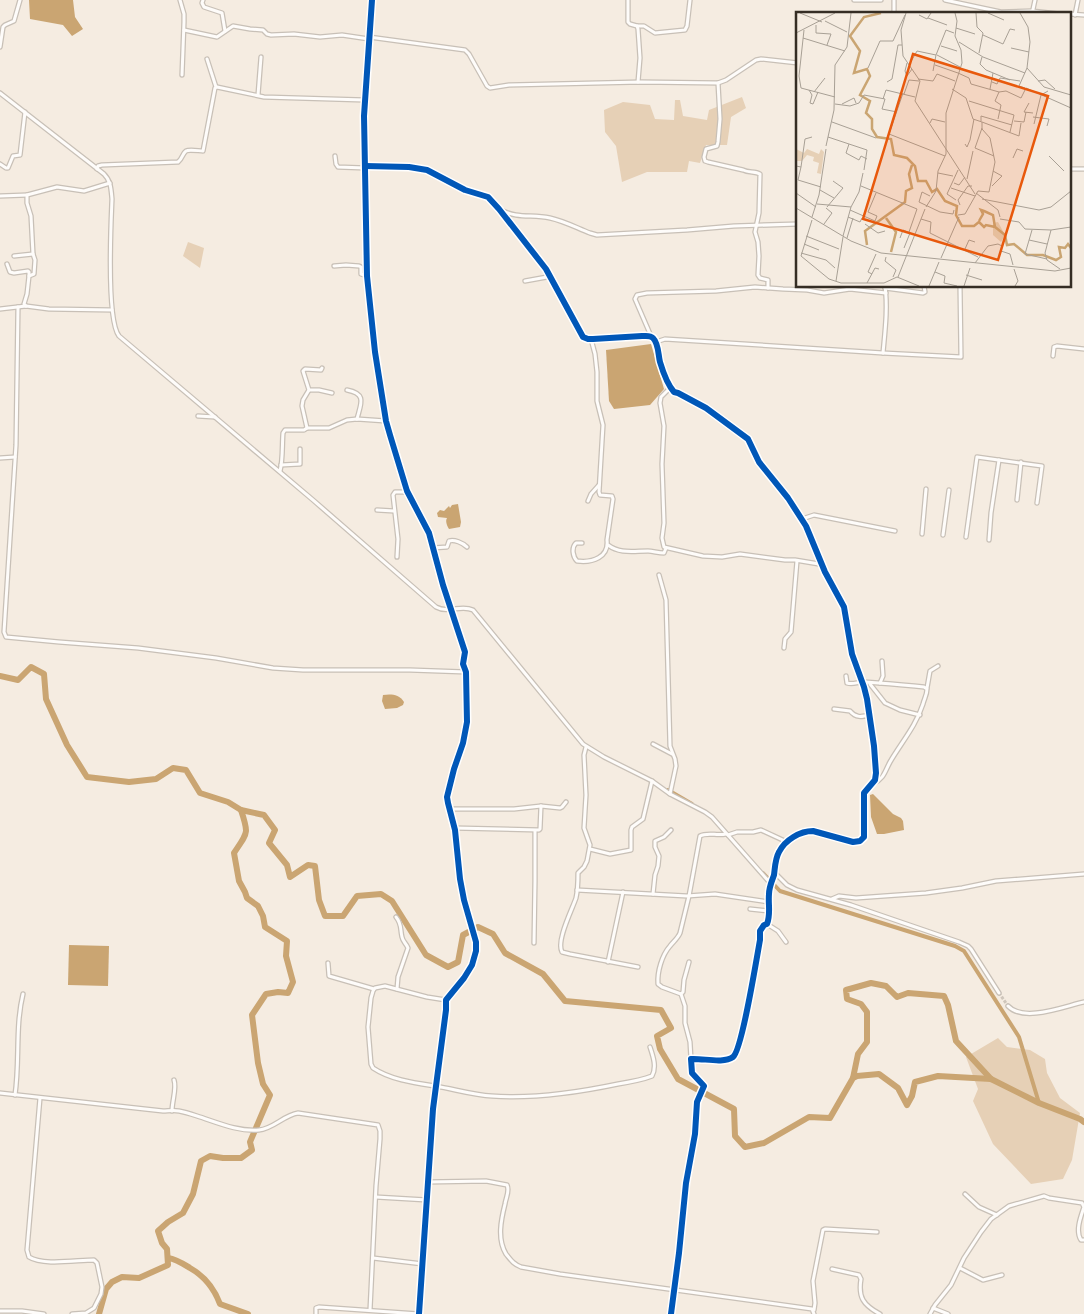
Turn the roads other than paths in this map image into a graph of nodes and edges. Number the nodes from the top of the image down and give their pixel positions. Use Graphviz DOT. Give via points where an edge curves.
graph roads {
  1 [pos="20,0"];
  2 [pos="180,0"];
  3 [pos="203,0"];
  4 [pos="372,0"];
  5 [pos="628,0"];
  6 [pos="690,0"];
  7 [pos="854,0"];
  8 [pos="881,0"];
  9 [pos="944,0"];
  10 [pos="1035,0"];
  11 [pos="1078,0"];
  12 [pos="1032,12"];
  13 [pos="1072,14"];
  14 [pos="1076,15"];
  15 [pos="1084,15"];
  16 [pos="637,26"];
  17 [pos="184,30"];
  18 [pos="225,31"];
  19 [pos="369,38"];
  20 [pos="0,47"];
  21 [pos="261,57"];
  22 [pos="208,59"];
  23 [pos="796,63"];
  24 [pos="182,75"];
  25 [pos="638,82"];
  26 [pos="718,83"];
  27 [pos="216,87"];
  28 [pos="0,93"];
  29 [pos="258,95"];
  30 [pos="364,100"];
  31 [pos="25,112"];
  32 [pos="334,156"];
  33 [pos="0,164"];
  34 [pos="365,167"];
  35 [pos="97,168"];
  36 [pos="110,183"];
  37 [pos="27,194"];
  38 [pos="0,196"];
  39 [pos="499,209"];
  40 [pos="796,224"];
  41 [pos="756,225"];
  42 [pos="33,254"];
  43 [pos="14,256"];
  44 [pos="7,264"];
  45 [pos="334,266"];
  46 [pos="29,276"];
  47 [pos="367,276"];
  48 [pos="551,277"];
  49 [pos="525,281"];
  50 [pos="768,288"];
  51 [pos="885,288"];
  52 [pos="891,288"];
  53 [pos="924,288"];
  54 [pos="960,288"];
  55 [pos="886,293"];
  56 [pos="26,306"];
  57 [pos="18,307"];
  58 [pos="0,309"];
  59 [pos="112,310"];
  60 [pos="652,337"];
  61 [pos="591,339"];
  62 [pos="656,342"];
  63 [pos="1084,349"];
  64 [pos="882,353"];
  65 [pos="1053,356"];
  66 [pos="322,368"];
  67 [pos="670,388"];
  68 [pos="309,390"];
  69 [pos="347,390"];
  70 [pos="332,392"];
  71 [pos="198,416"];
  72 [pos="215,417"];
  73 [pos="357,419"];
  74 [pos="386,420"];
  75 [pos="307,428"];
  76 [pos="300,448"];
  77 [pos="15,457"];
  78 [pos="0,458"];
  79 [pos="1000,460"];
  80 [pos="1021,462"];
  81 [pos="281,468"];
  82 [pos="599,485"];
  83 [pos="926,489"];
  84 [pos="949,490"];
  85 [pos="407,492"];
  86 [pos="1017,500"];
  87 [pos="588,501"];
  88 [pos="1037,503"];
  89 [pos="377,510"];
  90 [pos="394,512"];
  91 [pos="803,519"];
  92 [pos="895,531"];
  93 [pos="922,534"];
  94 [pos="943,535"];
  95 [pos="966,537"];
  96 [pos="989,540"];
  97 [pos="582,543"];
  98 [pos="608,545"];
  99 [pos="467,547"];
  100 [pos="432,548"];
  101 [pos="666,548"];
  102 [pos="397,557"];
  103 [pos="797,560"];
  104 [pos="821,563"];
  105 [pos="659,575"];
  106 [pos="451,609"];
  107 [pos="784,648"];
  108 [pos="882,661"];
  109 [pos="938,666"];
  110 [pos="466,672"];
  111 [pos="846,676"];
  112 [pos="863,682"];
  113 [pos="880,683"];
  114 [pos="869,684"];
  115 [pos="927,688"];
  116 [pos="834,709"];
  117 [pos="920,714"];
  118 [pos="870,715"];
  119 [pos="653,744"];
  120 [pos="586,747"];
  121 [pos="673,754"];
  122 [pos="652,781"];
  123 [pos="873,783"];
  124 [pos="671,791"];
  125 [pos="566,802"];
  126 [pos="541,806"];
  127 [pos="449,809"];
  128 [pos="455,828"];
  129 [pos="671,830"];
  130 [pos="535,831"];
  131 [pos="729,834"];
  132 [pos="788,842"];
  133 [pos="590,849"];
  134 [pos="774,873"];
  135 [pos="1084,874"];
  136 [pos="772,882"];
  137 [pos="578,890"];
  138 [pos="623,892"];
  139 [pos="653,894"];
  140 [pos="690,896"];
  141 [pos="831,900"];
  142 [pos="769,902"];
  143 [pos="750,909"];
  144 [pos="770,910"];
  145 [pos="396,917"];
  146 [pos="766,924"];
  147 [pos="786,942"];
  148 [pos="534,944"];
  149 [pos="608,962"];
  150 [pos="689,962"];
  151 [pos="328,963"];
  152 [pos="638,966"];
  153 [pos="375,989"];
  154 [pos="397,989"];
  155 [pos="1000,993"];
  156 [pos="23,994"];
  157 [pos="681,994"];
  158 [pos="446,1000"];
  159 [pos="1084,1002"];
  160 [pos="1008,1006"];
  161 [pos="650,1047"];
  162 [pos="691,1059"];
  163 [pos="693,1075"];
  164 [pos="174,1080"];
  165 [pos="702,1083"];
  166 [pos="436,1086"];
  167 [pos="436,1091"];
  168 [pos="0,1093"];
  169 [pos="15,1095"];
  170 [pos="40,1098"];
  171 [pos="433,1108"];
  172 [pos="172,1111"];
  173 [pos="428,1182"];
  174 [pos="965,1194"];
  175 [pos="376,1196"];
  176 [pos="427,1200"];
  177 [pos="997,1215"];
  178 [pos="878,1232"];
  179 [pos="1084,1240"];
  180 [pos="373,1258"];
  181 [pos="423,1264"];
  182 [pos="960,1268"];
  183 [pos="832,1269"];
  184 [pos="1002,1275"];
  185 [pos="674,1290"];
  186 [pos="933,1308"];
  187 [pos="370,1310"];
  188 [pos="0,1311"];
  189 [pos="381,1312"];
  190 [pos="814,1312"];
  191 [pos="44,1314"];
  192 [pos="72,1314"];
  193 [pos="316,1314"];
  194 [pos="419,1314"];
  195 [pos="671,1314"];
  196 [pos="880,1314"];
  197 [pos="930,1314"];
  198 [pos="948,1314"];
  1 -- 20 [label="street" via="15,20 4,26"];
  2 -- 17 [label="street"];
  3 -- 18 [label="street" via="204,7 222,13"];
  4 -- 19 [label="street"];
  5 -- 16 [label="street" via="628,22"];
  6 -- 16 [label="street" via="685,30 655,33 645,26"];
  7 -- 8 [label="street"];
  9 -- 12 [label="street" via="1001,12"];
  10 -- 12 [label="street"];
  11 -- 14 [label="street"];
  13 -- 14 [label="street"];
  14 -- 15 [label="street"];
  16 -- 25 [label="street"];
  17 -- 18 [label="street" via="217,37"];
  17 -- 24 [label="street"];
  18 -- 19 [label="street" via="236,26 263,30 271,35"];
  19 -- 25 [label="street" via="465,50 490,88"];
  19 -- 30 [label="street"];
  21 -- 29 [label="street"];
  22 -- 27 [label="street"];
  23 -- 26 [label="street" via="758,59"];
  25 -- 26 [label="street"];
  26 -- 41 [label="street" via="718,142 717,146 706,149 705,161 760,173"];
  27 -- 29 [label="street"];
  27 -- 35 [label="street" via="203,151 187,150 176,162"];
  28 -- 31 [label="street"];
  29 -- 30 [label="street"];
  30 -- 34 [label="street"];
  31 -- 33 [label="street" via="20,155 13,156 8,168"];
  31 -- 35 [label="street"];
  32 -- 34 [label="street" via="338,167"];
  34 -- 39 [label="street" via="427,170 484,196"];
  34 -- 47 [label="street"];
  35 -- 36 [label="street"];
  36 -- 37 [label="street" via="84,191 57,188"];
  36 -- 59 [label="street"];
  37 -- 38 [label="street"];
  37 -- 42 [label="street"];
  39 -- 41 [label="street" via="515,216 550,218 592,234"];
  39 -- 48 [label="street"];
  40 -- 41 [label="street"];
  41 -- 50 [label="street" via="758,275 768,280"];
  42 -- 43 [label="street"];
  42 -- 46 [label="street" via="34,274"];
  44 -- 46 [label="street" via="10,272 28,271"];
  45 -- 47 [label="street" via="358,265 362,274"];
  46 -- 56 [label="street"];
  47 -- 74 [label="street"];
  48 -- 49 [label="street"];
  48 -- 61 [label="street" via="580,333"];
  50 -- 55 [label="street"];
  50 -- 60 [label="street" via="637,296 635,300"];
  51 -- 55 [label="street"];
  52 -- 53 [label="street" via="923,293"];
  54 -- 64 [label="street" via="961,357"];
  55 -- 64 [label="street"];
  56 -- 57 [label="street"];
  56 -- 59 [label="street"];
  57 -- 58 [label="street"];
  57 -- 77 [label="street"];
  59 -- 72 [label="street" via="119,336"];
  60 -- 61 [label="street"];
  60 -- 62 [label="street"];
  61 -- 82 [label="street" via="603,425"];
  62 -- 64 [label="street" via="665,339"];
  62 -- 67 [label="street"];
  63 -- 65 [label="street" via="1056,346"];
  66 -- 68 [label="street" via="303,371"];
  67 -- 91 [label="street" via="706,408 748,439 759,462"];
  67 -- 101 [label="street" via="660,403 664,426 662,538"];
  68 -- 70 [label="street"];
  68 -- 75 [label="street" via="302,406"];
  69 -- 73 [label="street" via="360,396"];
  71 -- 72 [label="street"];
  72 -- 81 [label="street"];
  73 -- 74 [label="street"];
  73 -- 75 [label="street" via="329,428"];
  74 -- 85 [label="street"];
  75 -- 81 [label="street" via="284,431"];
  76 -- 81 [label="street" via="300,464"];
  77 -- 78 [label="street"];
  77 -- 110 [label="street" via="6,637 138,648 273,668"];
  79 -- 80 [label="street"];
  79 -- 95 [label="street" via="977,457"];
  79 -- 96 [label="street"];
  80 -- 86 [label="street"];
  80 -- 88 [label="street" via="1042,466"];
  81 -- 106 [label="street" via="436,607"];
  82 -- 87 [label="street"];
  82 -- 98 [label="street" via="599,494 613,499"];
  83 -- 93 [label="street"];
  84 -- 94 [label="street"];
  85 -- 90 [label="street" via="394,493"];
  85 -- 100 [label="street" via="426,526"];
  89 -- 90 [label="street"];
  90 -- 102 [label="street"];
  91 -- 92 [label="street" via="814,515"];
  91 -- 104 [label="street"];
  97 -- 98 [label="street" via="575,544 573,550 574,558 580,562 601,558"];
  98 -- 101 [label="street" via="625,552 664,553"];
  99 -- 100 [label="street" via="452,540 447,547"];
  100 -- 106 [label="street"];
  101 -- 103 [label="street" via="709,556 740,554"];
  103 -- 104 [label="street"];
  103 -- 107 [label="street" via="791,632 786,636"];
  104 -- 112 [label="street" via="844,607 852,654"];
  105 -- 121 [label="street" via="666,600 670,746"];
  106 -- 110 [label="street" via="465,652 463,664"];
  106 -- 120 [label="street" via="473,610"];
  108 -- 113 [label="street"];
  109 -- 115 [label="street" via="930,671"];
  110 -- 127 [label="street" via="467,722 448,790"];
  111 -- 112 [label="street" via="848,684"];
  112 -- 114 [label="street"];
  112 -- 118 [label="street"];
  113 -- 114 [label="street"];
  113 -- 115 [label="street"];
  114 -- 117 [label="street" via="885,703"];
  115 -- 117 [label="street"];
  116 -- 118 [label="street" via="850,710 857,717"];
  117 -- 123 [label="street" via="885,774"];
  118 -- 123 [label="street" via="876,772"];
  119 -- 121 [label="street"];
  120 -- 122 [label="street"];
  120 -- 133 [label="street" via="584,828"];
  121 -- 124 [label="street" via="676,766"];
  122 -- 124 [label="street"];
  122 -- 133 [label="street" via="643,819 632,827 631,850 610,854"];
  123 -- 132 [label="street" via="864,793 864,837 860,841 808,831 799,833"];
  124 -- 131 [label="street" via="712,817"];
  125 -- 126 [label="street" via="560,808"];
  126 -- 127 [label="street"];
  126 -- 130 [label="street" via="540,829"];
  127 -- 128 [label="street"];
  128 -- 130 [label="street"];
  128 -- 158 [label="street" via="460,879 476,942 476,954 464,978"];
  129 -- 139 [label="street" via="655,842 659,856"];
  130 -- 148 [label="street"];
  131 -- 132 [label="street" via="761,830"];
  131 -- 136 [label="street"];
  131 -- 140 [label="street" via="700,836"];
  132 -- 134 [label="street" via="779,852"];
  133 -- 137 [label="street" via="586,864 579,872"];
  134 -- 136 [label="street"];
  134 -- 141 [label="street" via="792,888"];
  135 -- 141 [label="street" via="996,881 918,893 856,898 839,896"];
  136 -- 142 [label="street"];
  137 -- 138 [label="street"];
  137 -- 149 [label="street" via="560,951"];
  138 -- 139 [label="street"];
  138 -- 149 [label="street"];
  139 -- 140 [label="street"];
  140 -- 142 [label="street" via="715,894"];
  140 -- 157 [label="street" via="679,936 660,966 657,980 659,986"];
  141 -- 155 [label="street" via="968,946"];
  142 -- 144 [label="street"];
  143 -- 144 [label="street"];
  144 -- 146 [label="street"];
  145 -- 154 [label="street" via="408,948"];
  146 -- 147 [label="street" via="778,931"];
  146 -- 162 [label="street" via="760,931 746,1018 736,1054 723,1060"];
  149 -- 152 [label="street"];
  150 -- 157 [label="street"];
  151 -- 153 [label="street" via="331,977"];
  153 -- 154 [label="street" via="385,986"];
  153 -- 166 [label="street" via="368,1027 373,1068 402,1080"];
  154 -- 158 [label="street"];
  156 -- 169 [label="street" via="19,1010"];
  157 -- 162 [label="street"];
  158 -- 166 [label="street"];
  159 -- 160 [label="street" via="1040,1013 1017,1012"];
  161 -- 166 [label="street" via="654,1063 652,1076 589,1090 516,1097 468,1093"];
  162 -- 163 [label="street"];
  164 -- 172 [label="street"];
  165 -- 185 [label="street" via="704,1088 699,1097 686,1183"];
  166 -- 167 [label="street"];
  168 -- 169 [label="street"];
  169 -- 170 [label="street"];
  170 -- 172 [label="street"];
  170 -- 192 [label="street" via="27,1250 34,1260 94,1260 97,1263 102,1287 98,1301 89,1312"];
  171 -- 173 [label="street"];
  172 -- 175 [label="street" via="253,1130 298,1113 378,1125"];
  173 -- 176 [label="street"];
  173 -- 185 [label="street" via="486,1181 507,1185 501,1242 511,1261 518,1266"];
  174 -- 177 [label="street" via="978,1207"];
  175 -- 176 [label="street"];
  175 -- 180 [label="street"];
  176 -- 181 [label="street"];
  177 -- 179 [label="street" via="1009,1206 1044,1196 1082,1203 1079,1236"];
  177 -- 182 [label="street" via="981,1232"];
  178 -- 190 [label="street" via="823,1230 813,1281"];
  180 -- 181 [label="street"];
  180 -- 187 [label="street"];
  181 -- 194 [label="street"];
  182 -- 184 [label="street" via="983,1280"];
  182 -- 186 [label="street"];
  183 -- 196 [label="street" via="860,1276 861,1296"];
  185 -- 190 [label="street"];
  185 -- 195 [label="street"];
  186 -- 197 [label="street"];
  186 -- 198 [label="street"];
  187 -- 189 [label="street"];
  187 -- 193 [label="street" via="319,1307"];
  188 -- 191 [label="street"];
  189 -- 194 [label="street"];
}
